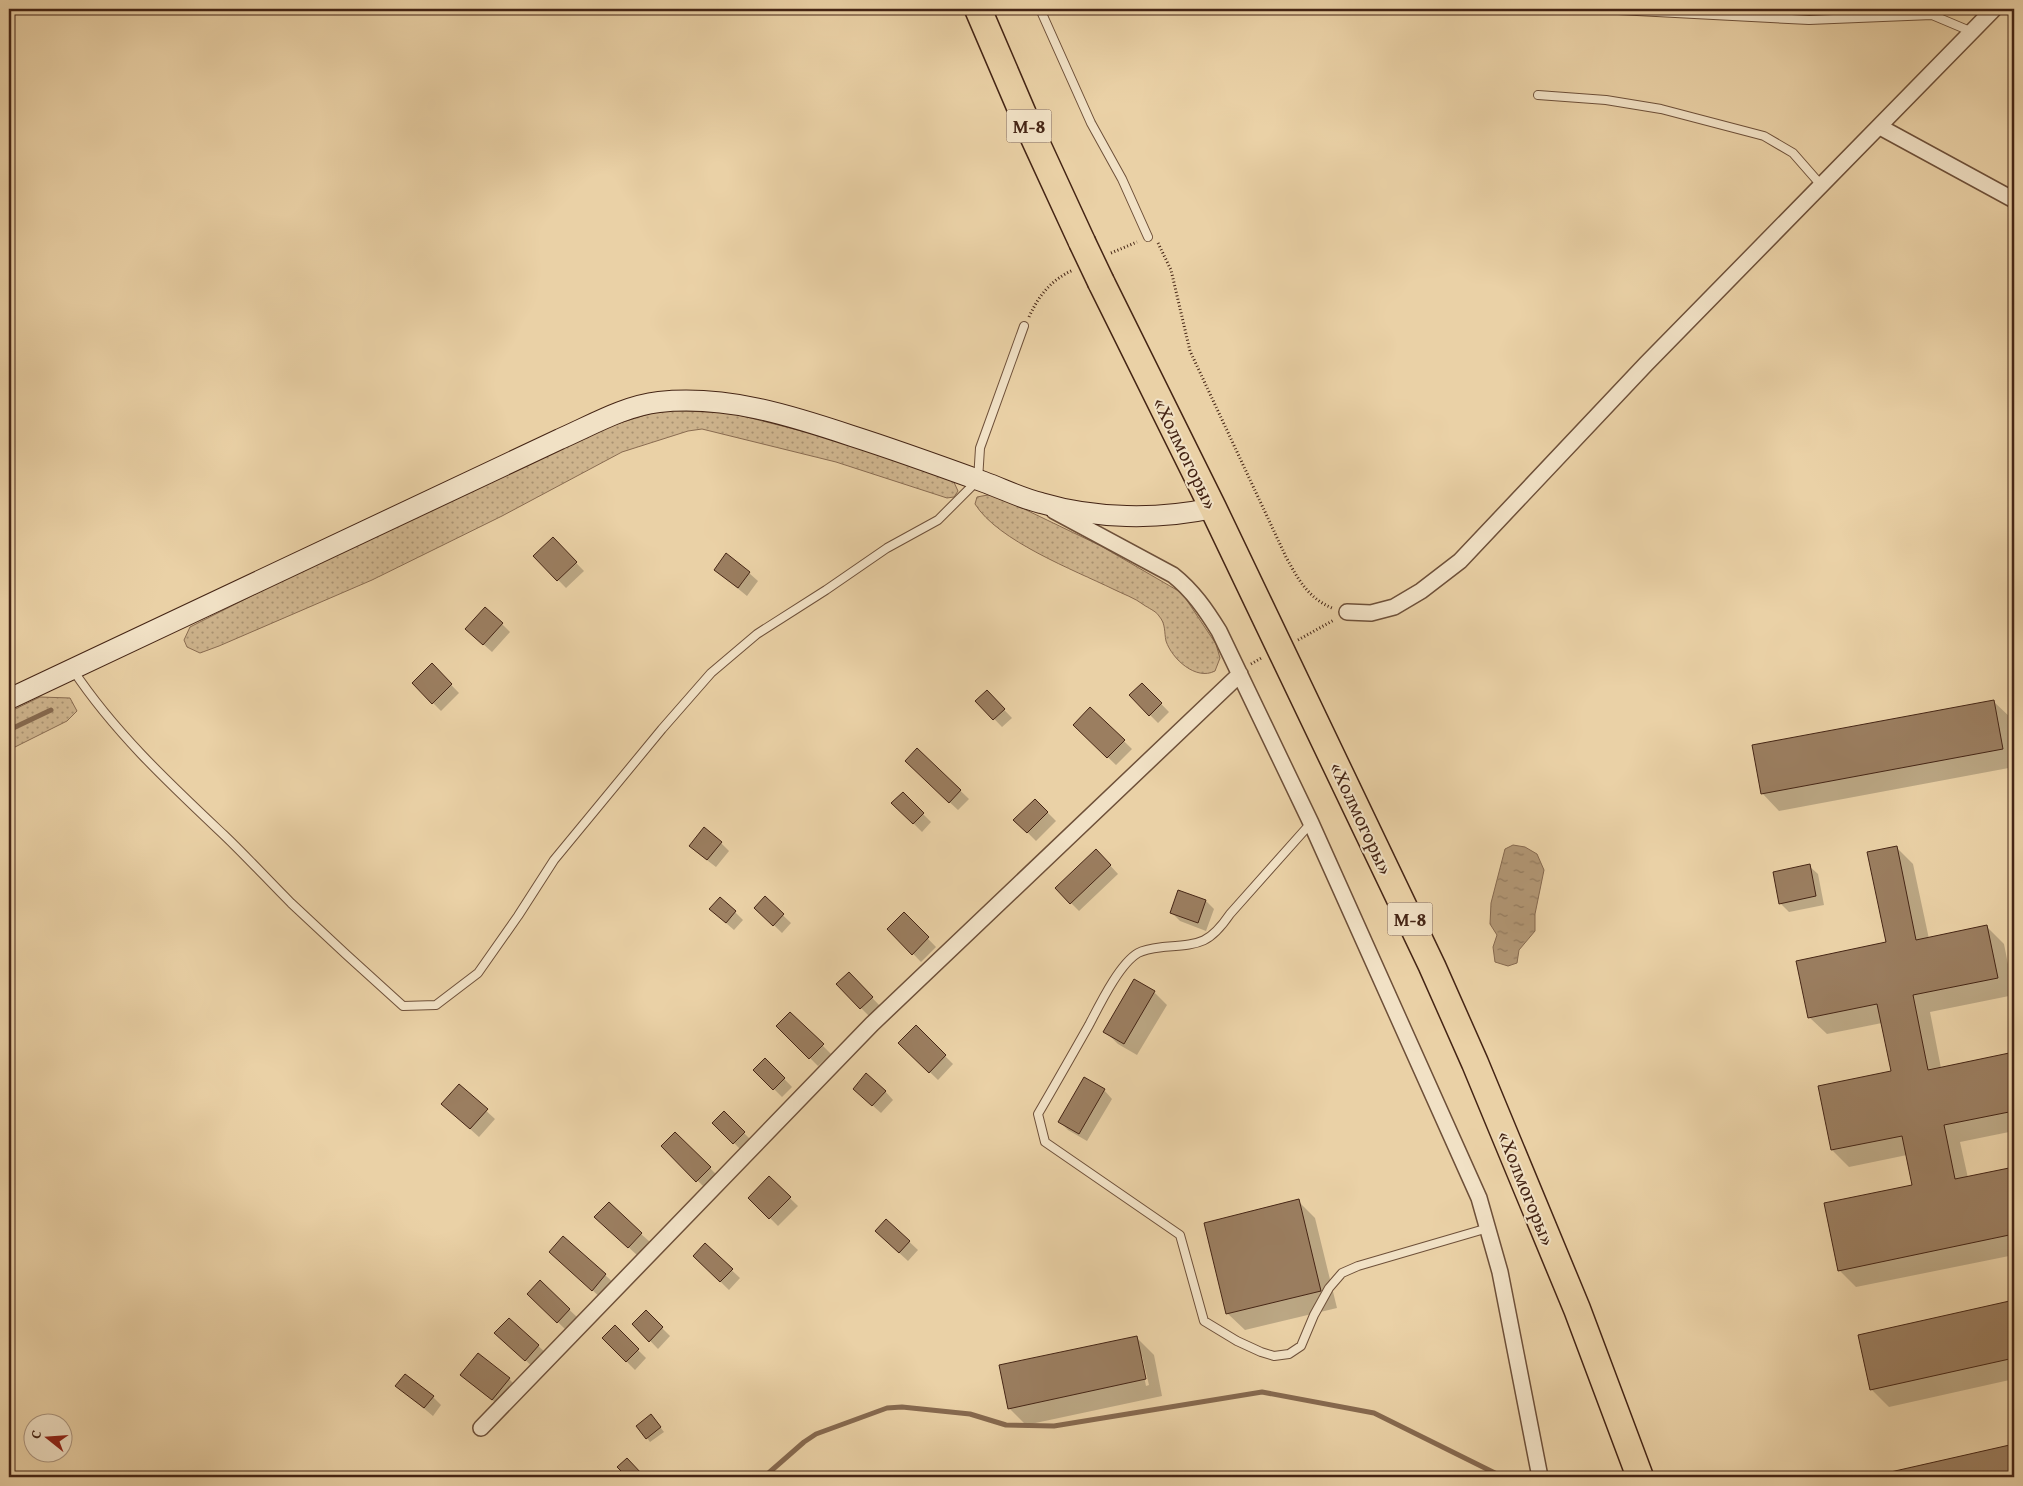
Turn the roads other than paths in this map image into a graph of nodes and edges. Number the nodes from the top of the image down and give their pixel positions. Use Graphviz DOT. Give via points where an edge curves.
graph roads {
  1 [pos="978,9"];
  2 [pos="1040,9"];
  3 [pos="1599,9"];
  4 [pos="1994,9"];
  5 [pos="1970,32"];
  6 [pos="1538,95"];
  7 [pos="1880,127"];
  8 [pos="1820,185"];
  9 [pos="2014,200"];
  10 [pos="1148,237"];
  11 [pos="1024,326"];
  12 [pos="978,480"];
  13 [pos="1040,503"];
  14 [pos="1213,508"];
  15 [pos="1114,515"];
  16 [pos="1110,541"];
  17 [pos="1347,612"];
  18 [pos="72,669"];
  19 [pos="1240,674"];
  20 [pos="9,699"];
  21 [pos="1311,822"];
  22 [pos="1488,1228"];
  23 [pos="482,1428"];
  24 [pos="1540,1477"];
  25 [pos="1640,1477"];
  1 -- 14 [label="highway, «Холмогоры» / М-8, bridge" via="1082,242"];
  2 -- 10 [label="lane"];
  3 -- 5 [label="lane" via="1810,20 1932,15"];
  4 -- 5 [label="street"];
  5 -- 7 [label="street"];
  6 -- 8 [label="lane" via="1661,108 1764,136 1793,153"];
  7 -- 8 [label="street"];
  7 -- 9 [label="street"];
  8 -- 17 [label="street" via="1460,561 1421,592 1394,607 1371,613"];
  11 -- 12 [label="lane" via="980,448"];
  12 -- 13 [label="street"];
  12 -- 18 [label="street" via="778,412 697,400 624,410"];
  12 -- 18 [label="lane" via="938,520 887,548 757,634 711,673 554,860 478,973 436,1005 403,1006 363,970 191,806 120,733"];
  13 -- 15 [label="street"];
  13 -- 16 [label="street"];
  14 -- 15 [label="street" via="1171,515"];
  14 -- 25 [label="highway, «Холмогоры» / М-8" via="1464,1037 1577,1309"];
  15 -- 16 [label="street"];
  16 -- 19 [label="street" via="1162,568 1189,588 1206,609"];
  18 -- 20 [label="street"];
  19 -- 21 [label="street"];
  19 -- 23 [label="street" via="872,1024"];
  21 -- 22 [label="street" via="1470,1175"];
  21 -- 22 [label="lane" via="1208,939 1195,944 1153,948 1129,960 1109,988 1038,1114 1045,1142 1180,1235 1204,1321 1237,1341 1274,1356 1289,1354 1301,1346 1328,1288 1342,1273"];
  22 -- 24 [label="street" via="1500,1272"];
}
